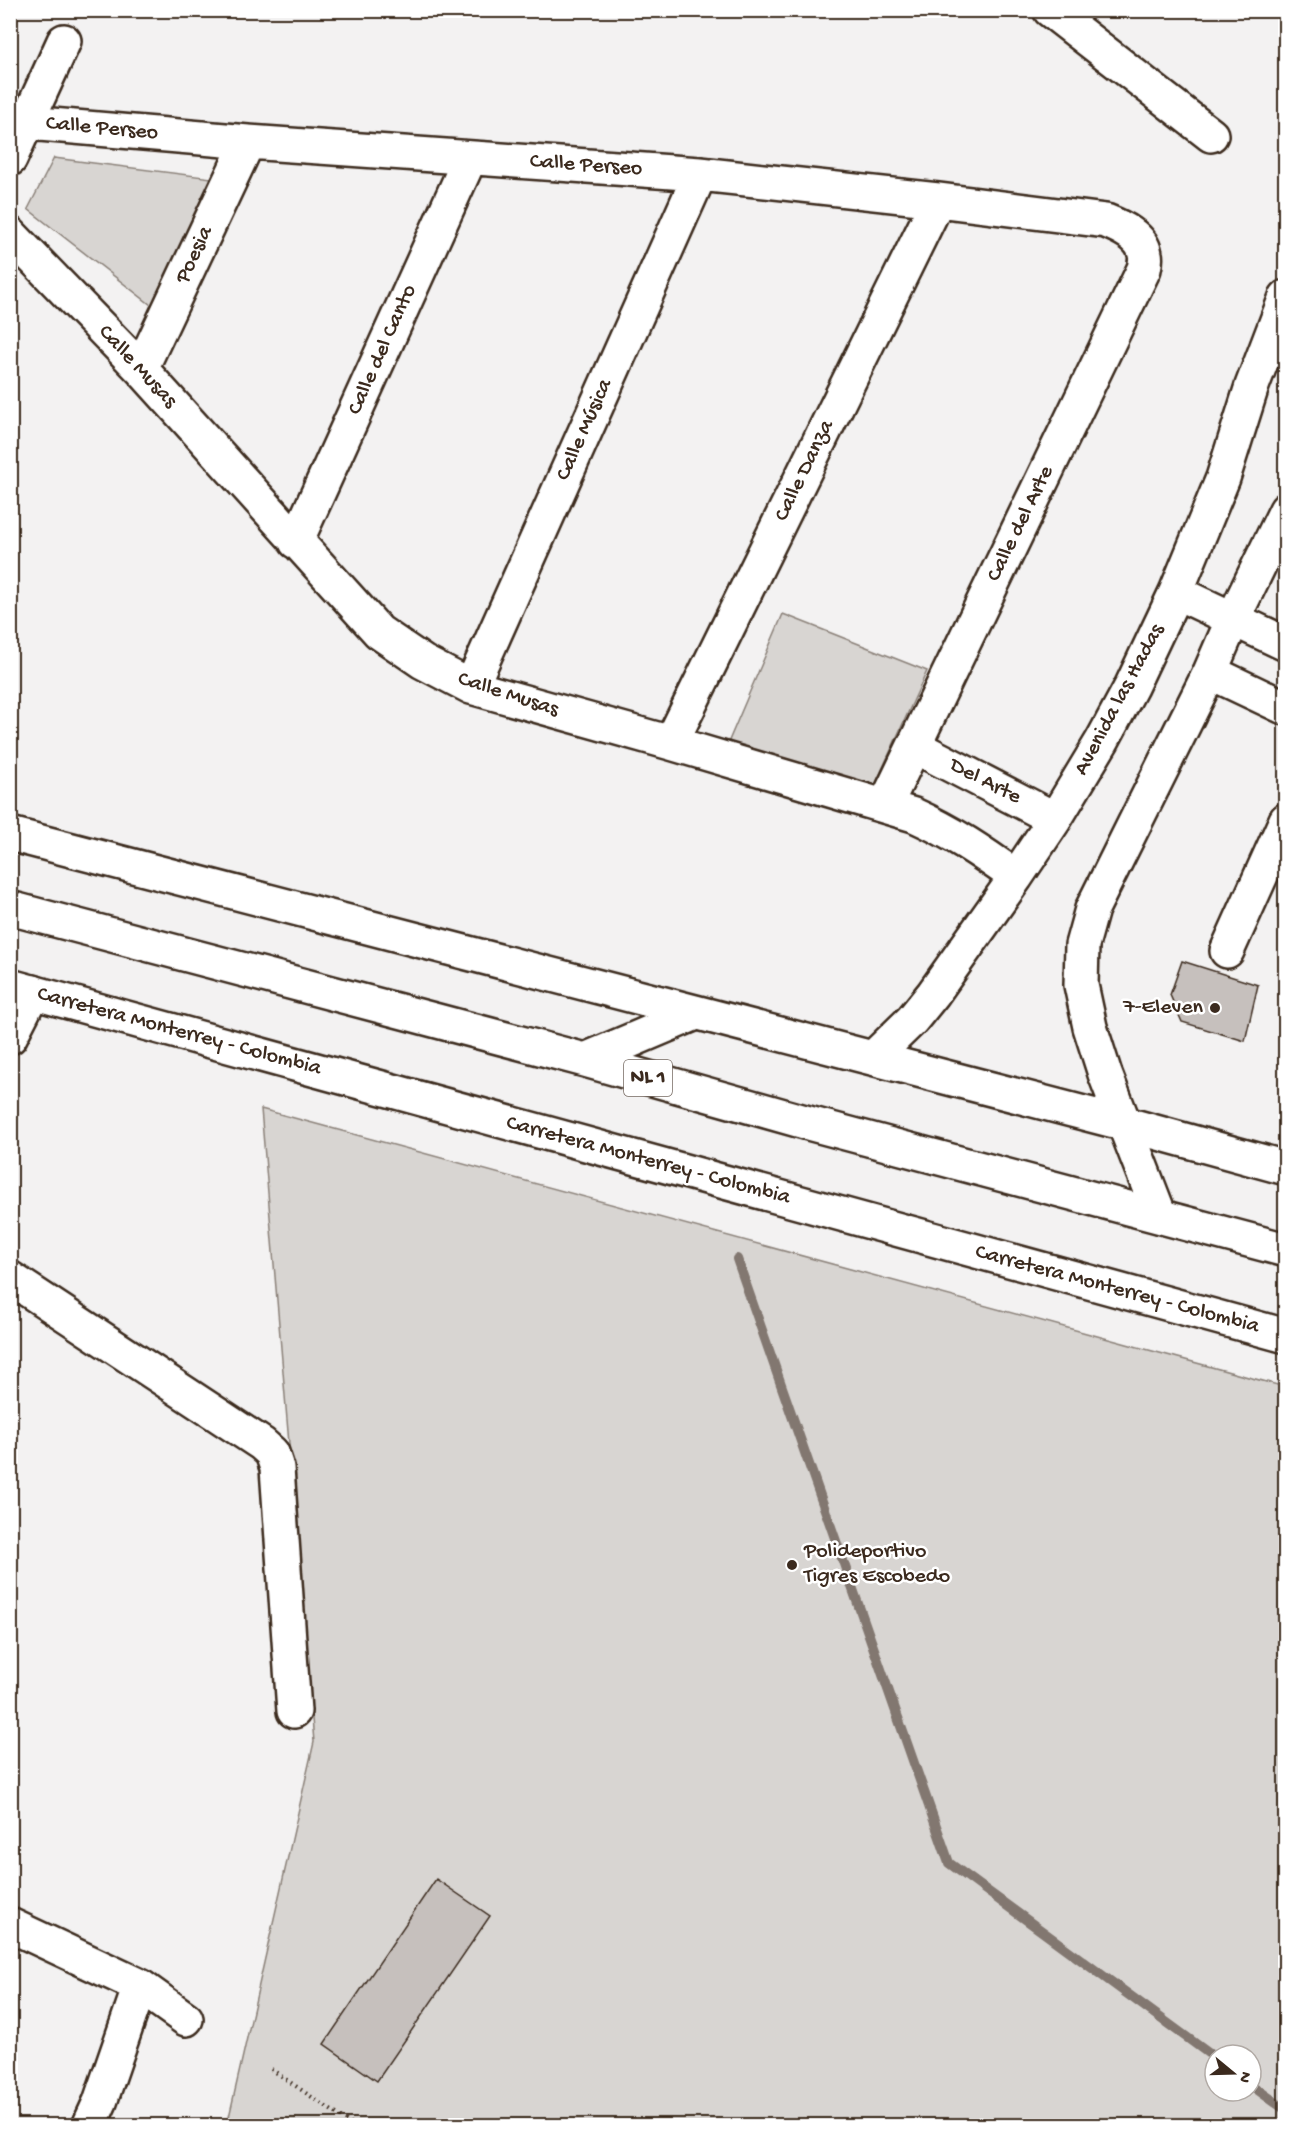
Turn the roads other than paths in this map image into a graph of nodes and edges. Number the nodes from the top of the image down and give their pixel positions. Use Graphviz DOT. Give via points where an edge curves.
graph roads {
  1 [pos="1050,10"];
  2 [pos="64,41"];
  3 [pos="28,123"];
  4 [pos="1211,135"];
  5 [pos="248,142"];
  6 [pos="470,158"];
  7 [pos="10,159"];
  8 [pos="700,174"];
  9 [pos="938,200"];
  10 [pos="10,234"];
  11 [pos="1137,240"];
  12 [pos="1286,297"];
  13 [pos="141,369"];
  14 [pos="1286,510"];
  15 [pos="296,542"];
  16 [pos="1176,592"];
  17 [pos="1233,619"];
  18 [pos="1286,644"];
  19 [pos="1210,672"];
  20 [pos="471,687"];
  21 [pos="1286,708"];
  22 [pos="671,743"];
  23 [pos="914,746"];
  24 [pos="885,806"];
  25 [pos="1055,819"];
  26 [pos="1286,820"];
  27 [pos="10,834"];
  28 [pos="1274,876"];
  29 [pos="1016,877"];
  30 [pos="10,908"];
  31 [pos="1227,951"];
  32 [pos="22,989"];
  33 [pos="696,1013"];
  34 [pos="10,1036"];
  35 [pos="873,1058"];
  36 [pos="585,1060"];
  37 [pos="1125,1124"];
  38 [pos="1286,1168"];
  39 [pos="1160,1216"];
  40 [pos="1286,1250"];
  41 [pos="10,1278"];
  42 [pos="1286,1336"];
  43 [pos="294,1711"];
  44 [pos="10,1925"];
  45 [pos="140,1986"];
  46 [pos="186,2019"];
  47 [pos="89,2126"];
  1 -- 4 [label="street"];
  2 -- 3 [label="street"];
  3 -- 5 [label="street, Calle Perseo"];
  3 -- 7 [label="street"];
  5 -- 6 [label="street, Calle Perseo"];
  5 -- 13 [label="street, Poesia"];
  6 -- 8 [label="street, Calle Perseo"];
  6 -- 15 [label="street, Calle del Canto"];
  8 -- 9 [label="street, Calle Perseo"];
  8 -- 20 [label="street, Calle Música"];
  9 -- 11 [label="street, Calle Perseo" via="1106,222 1123,227"];
  9 -- 22 [label="street, Calle Danza"];
  10 -- 13 [label="street, Calle Musas"];
  11 -- 23 [label="street, Calle del Arte" via="1145,254 1144,269"];
  12 -- 16 [label="street, Avenida las Hadas" via="1223,478"];
  13 -- 15 [label="street, Calle Musas"];
  14 -- 17 [label="street"];
  15 -- 20 [label="street, Calle Musas" via="379,632 423,662"];
  16 -- 17 [label="street"];
  16 -- 25 [label="street, Avenida las Hadas" via="1131,687"];
  17 -- 18 [label="street"];
  17 -- 19 [label="street"];
  19 -- 21 [label="street"];
  19 -- 37 [label="street" via="1092,909 1082,945 1082,986 1090,1027"];
  20 -- 22 [label="street, Calle Musas"];
  22 -- 24 [label="street, Calle Musas"];
  23 -- 24 [label="street, Calle del Arte"];
  23 -- 25 [label="street, Del Arte"];
  24 -- 29 [label="street, Calle Musas" via="942,827"];
  25 -- 29 [label="street, Avenida las Hadas"];
  26 -- 28 [label="street"];
  27 -- 33 [label="street"];
  28 -- 31 [label="street"];
  29 -- 35 [label="street, Avenida las Hadas" via="933,994"];
  30 -- 36 [label="street, NL 1"];
  32 -- 34 [label="street"];
  32 -- 42 [label="street, Carretera Monterrey - Colombia"];
  33 -- 35 [label="street"];
  33 -- 36 [label="street"];
  35 -- 37 [label="street"];
  36 -- 39 [label="street, NL 1"];
  37 -- 38 [label="street"];
  37 -- 39 [label="street"];
  39 -- 40 [label="street, NL 1"];
  41 -- 43 [label="street" via="272,1453 277,1468"];
  44 -- 45 [label="street"];
  45 -- 46 [label="street"];
  45 -- 47 [label="street"];
}
